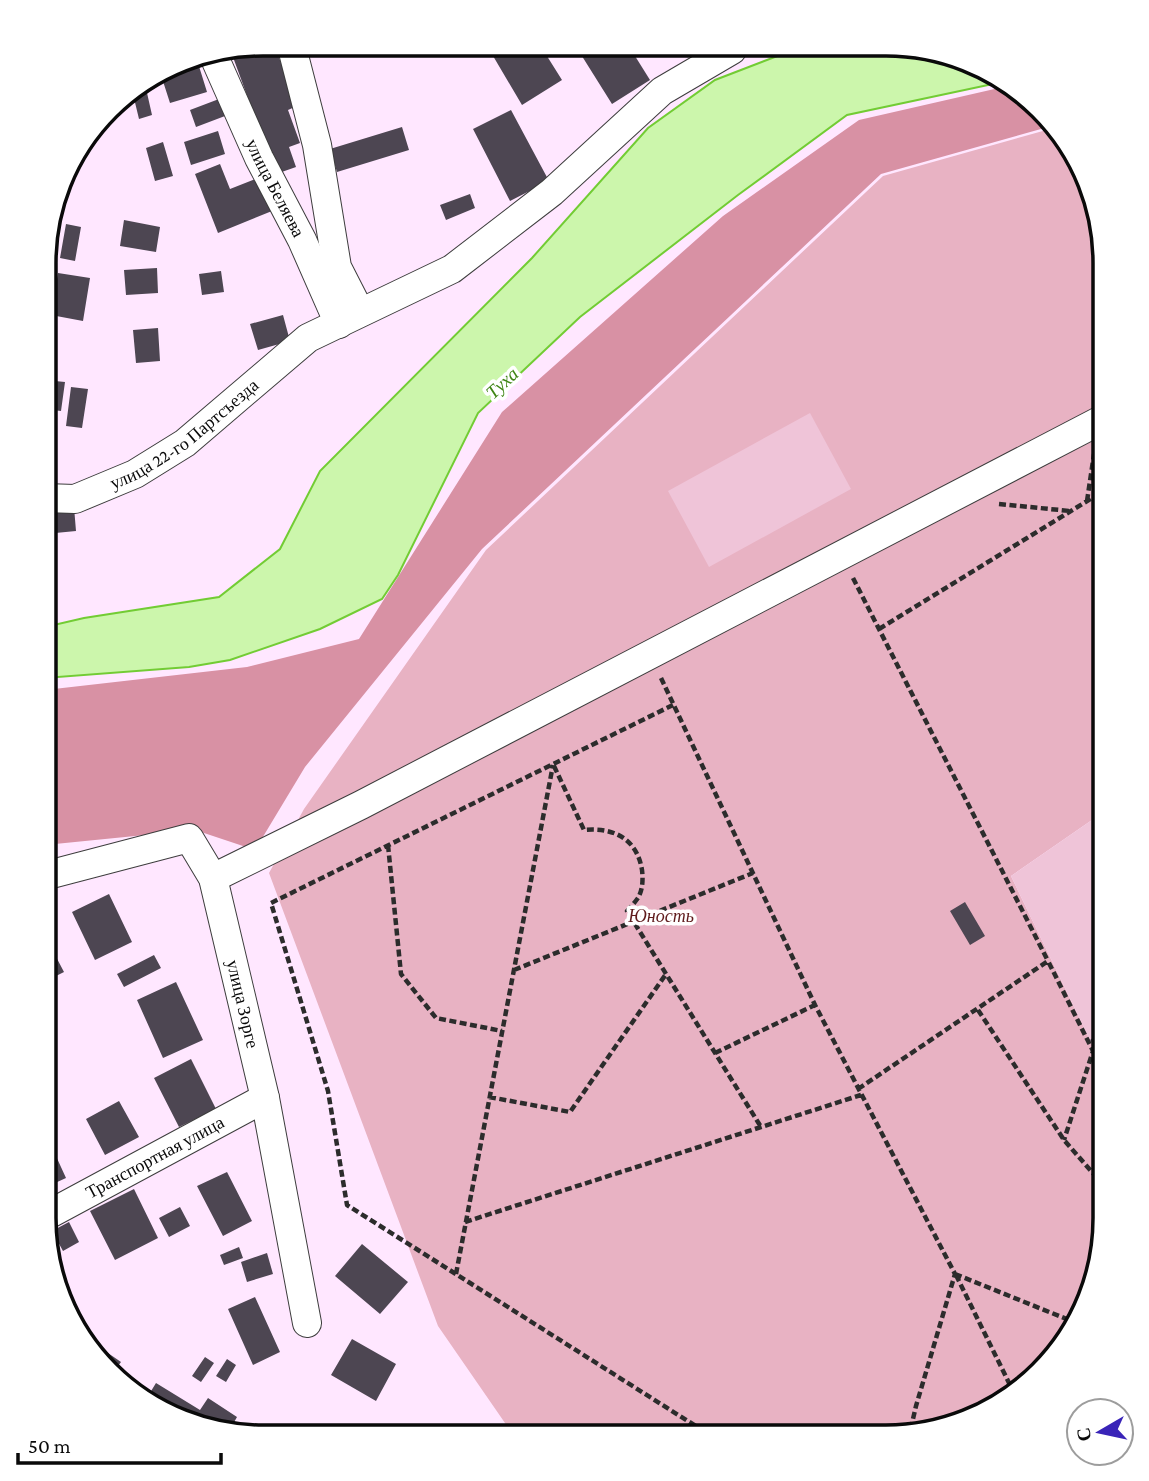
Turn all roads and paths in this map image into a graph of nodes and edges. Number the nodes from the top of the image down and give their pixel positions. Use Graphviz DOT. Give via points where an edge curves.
graph roads {
  1 [pos="294,56"];
  2 [pos="722,56"];
  3 [pos="216,62"];
  4 [pos="349,318"];
  5 [pos="1093,424"];
  6 [pos="1093,469"];
  7 [pos="56,498"];
  8 [pos="1093,498"];
  9 [pos="1087,502"];
  10 [pos="994,504"];
  11 [pos="1071,511"];
  12 [pos="841,555"];
  13 [pos="879,629"];
  14 [pos="650,655"];
  15 [pos="673,705"];
  16 [pos="553,764"];
  17 [pos="388,845"];
  18 [pos="56,873"];
  19 [pos="753,873"];
  20 [pos="213,878"];
  21 [pos="634,921"];
  22 [pos="1048,961"];
  23 [pos="513,970"];
  24 [pos="666,974"];
  25 [pos="815,1005"];
  26 [pos="978,1010"];
  27 [pos="502,1031"];
  28 [pos="1093,1049"];
  29 [pos="715,1053"];
  30 [pos="1093,1054"];
  31 [pos="858,1089"];
  32 [pos="861,1095"];
  33 [pos="489,1097"];
  34 [pos="265,1098"];
  35 [pos="761,1127"];
  36 [pos="1064,1140"];
  37 [pos="1093,1173"];
  38 [pos="56,1211"];
  39 [pos="466,1222"];
  40 [pos="456,1274"];
  41 [pos="955,1274"];
  42 [pos="1066,1319"];
  43 [pos="307,1322"];
  44 [pos="1009,1384"];
  45 [pos="912,1423"];
  46 [pos="694,1425"];
  1 -- 4 [label="street" via="317,145"];
  2 -- 4 [label="street, улица 22-го Партсъезда" via="662,91 552,192 453,270"];
  3 -- 4 [label="street, улица Беляева" via="259,158"];
  4 -- 7 [label="street, улица 22-го Партсъезда" via="308,338 185,443 135,474 75,499"];
  5 -- 12 [label="street"];
  6 -- 9 [label="path"];
  8 -- 9 [label="path"];
  9 -- 11 [label="path"];
  10 -- 11 [label="path"];
  11 -- 13 [label="path"];
  12 -- 13 [label="path"];
  12 -- 14 [label="street"];
  13 -- 22 [label="path"];
  14 -- 15 [label="path"];
  14 -- 20 [label="street"];
  15 -- 16 [label="path"];
  15 -- 19 [label="path"];
  16 -- 17 [label="path"];
  16 -- 21 [label="path" via="584,830 611,831 631,844 640,859 643,881 639,897 627,911"];
  16 -- 23 [label="path"];
  17 -- 27 [label="path" via="401,974 436,1018"];
  17 -- 40 [label="path" via="271,903 328,1091 347,1205"];
  18 -- 20 [label="street, улица Зорге" via="188,838"];
  19 -- 21 [label="path"];
  19 -- 25 [label="path"];
  20 -- 34 [label="street, улица Зорге"];
  21 -- 23 [label="path"];
  21 -- 24 [label="path"];
  22 -- 28 [label="path"];
  22 -- 31 [label="path"];
  23 -- 27 [label="path"];
  24 -- 29 [label="path"];
  24 -- 33 [label="path" via="570,1112"];
  25 -- 29 [label="path"];
  25 -- 31 [label="path"];
  26 -- 36 [label="path"];
  27 -- 33 [label="path"];
  29 -- 35 [label="path"];
  30 -- 36 [label="path"];
  31 -- 32 [label="path"];
  32 -- 35 [label="path"];
  32 -- 41 [label="path"];
  33 -- 39 [label="path"];
  34 -- 38 [label="street, Транспортная улица"];
  34 -- 43 [label="street, улица Зорге"];
  35 -- 39 [label="path"];
  36 -- 37 [label="path"];
  39 -- 40 [label="path"];
  40 -- 46 [label="path"];
  41 -- 42 [label="path"];
  41 -- 44 [label="path"];
  41 -- 45 [label="path"];
}
